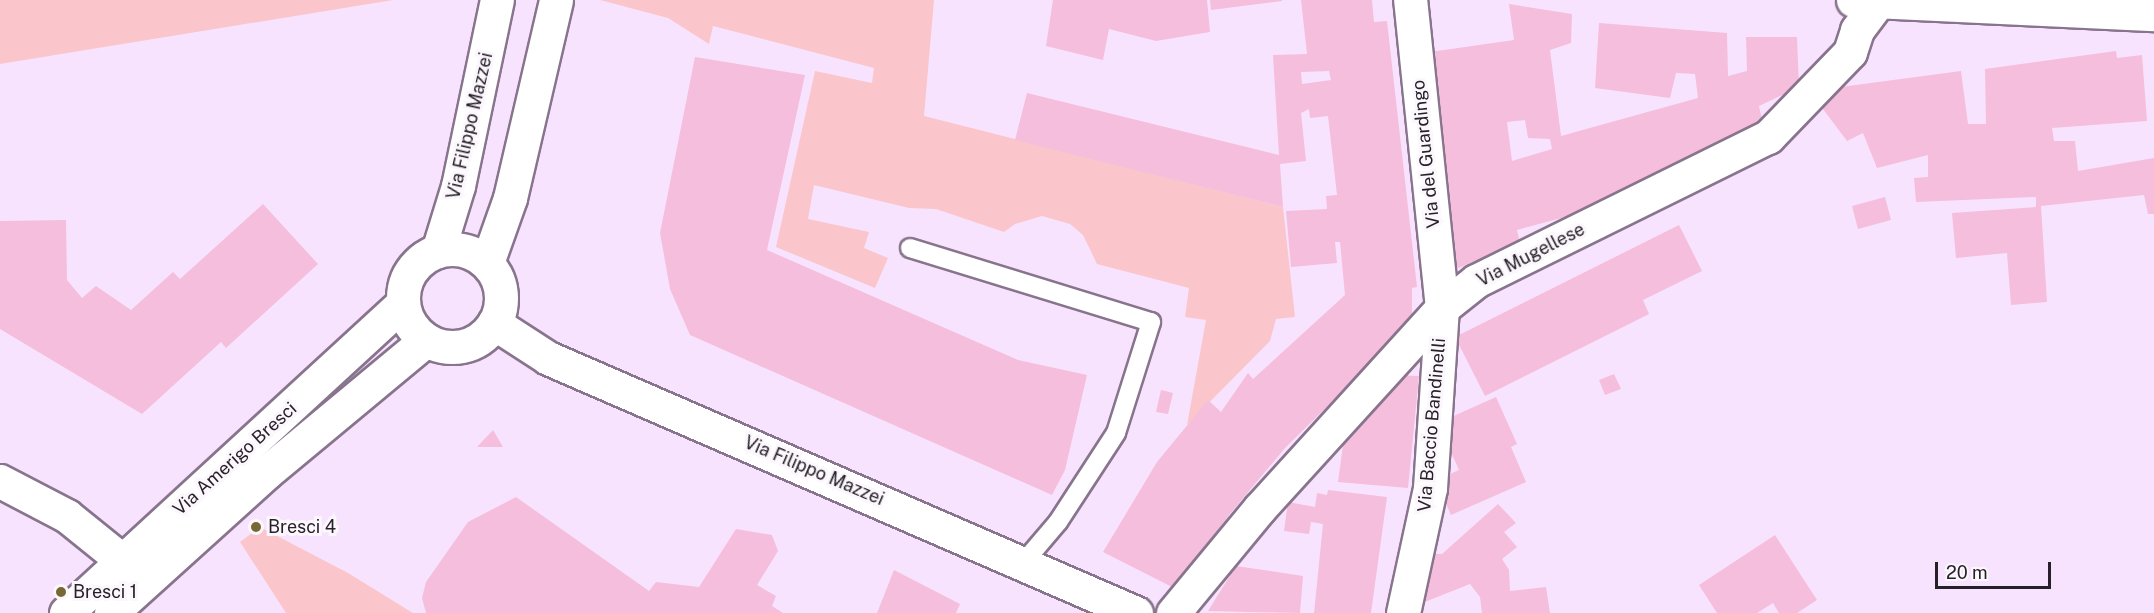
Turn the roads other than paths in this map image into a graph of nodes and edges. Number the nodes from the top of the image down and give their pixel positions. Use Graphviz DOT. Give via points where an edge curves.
graph roads {
  1 [pos="497,0"];
  2 [pos="556,0"];
  3 [pos="1410,0"];
  4 [pos="1865,2"];
  5 [pos="2154,14"];
  6 [pos="910,248"];
  7 [pos="438,250"];
  8 [pos="487,263"];
  9 [pos="402,304"];
  10 [pos="1442,308"];
  11 [pos="494,323"];
  12 [pos="426,340"];
  13 [pos="0,481"];
  14 [pos="1024,562"];
  15 [pos="135,570"];
  16 [pos="66,613"];
  17 [pos="111,613"];
  18 [pos="1137,613"];
  19 [pos="1173,613"];
  20 [pos="1403,613"];
  1 -- 7 [label="street, Via Filippo Mazzei" via="458,186"];
  2 -- 8 [label="street" via="510,198"];
  3 -- 10 [label="street, Via del Guardingo"];
  4 -- 5 [label="street"];
  4 -- 10 [label="street, Via Mugellese" via="1850,52 1768,137 1476,281"];
  6 -- 14 [label="lane" via="1151,322 1116,433 1058,522"];
  7 -- 8 [label="street" via="465,250"];
  7 -- 9 [label="street" via="415,265 402,290"];
  8 -- 11 [label="street" via="500,286"];
  9 -- 12 [label="street" via="406,319"];
  9 -- 15 [label="street, Via Amerigo Bresci"];
  10 -- 19 [label="street, Via Mugellese" via="1259,509"];
  10 -- 20 [label="street, Via Baccio Bandinelli" via="1430,488"];
  11 -- 12 [label="street" via="471,344 456,348"];
  11 -- 14 [label="street, Via Filippo Mazzei" via="548,358"];
  12 -- 15 [label="street, Via Amerigo Bresci" via="267,472"];
  13 -- 15 [label="street" via="67,516"];
  14 -- 18 [label="street, Via Filippo Mazzei"];
  15 -- 16 [label="street, Via Amerigo Bresci"];
  15 -- 17 [label="street, Via Amerigo Bresci"];
}
